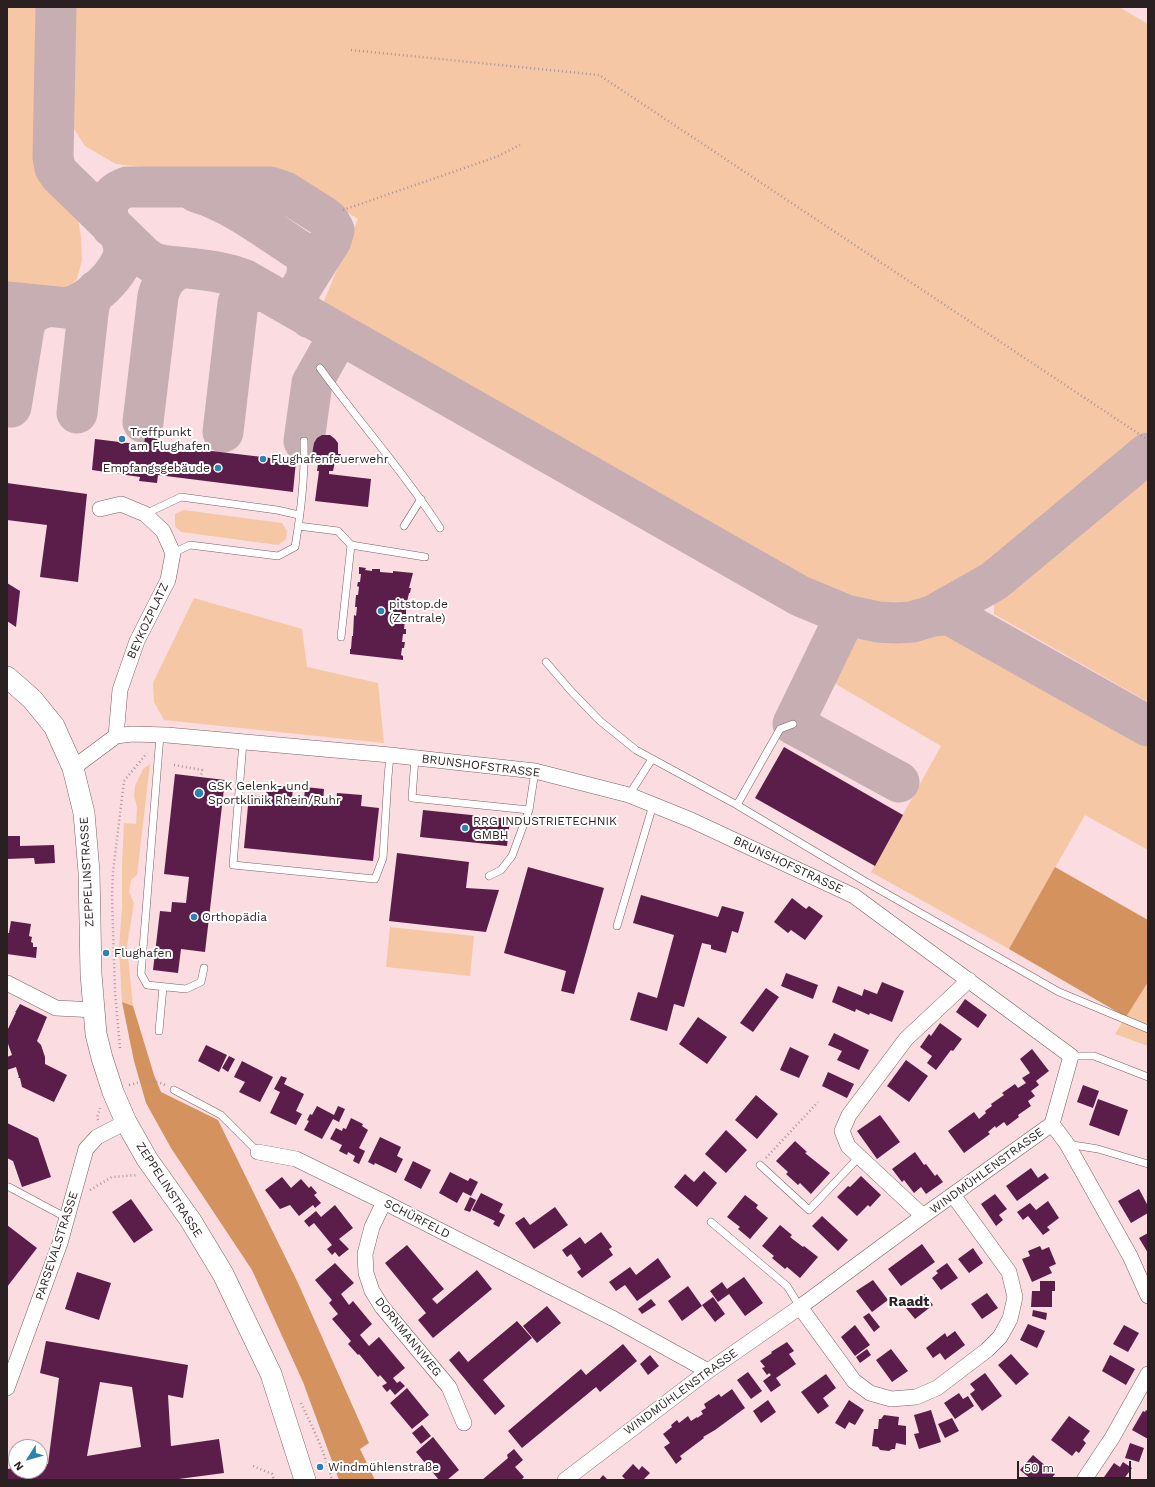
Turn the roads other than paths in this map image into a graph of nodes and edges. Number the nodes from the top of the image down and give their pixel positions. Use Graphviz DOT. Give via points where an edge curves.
graph roads {
  1 [pos="320,368"];
  2 [pos="304,441"];
  3 [pos="421,500"];
  4 [pos="100,509"];
  5 [pos="145,514"];
  6 [pos="299,515"];
  7 [pos="298,526"];
  8 [pos="404,526"];
  9 [pos="440,528"];
  10 [pos="351,545"];
  11 [pos="172,553"];
  12 [pos="425,557"];
  13 [pos="341,637"];
  14 [pos="546,662"];
  15 [pos="7,677"];
  16 [pos="793,724"];
  17 [pos="160,735"];
  18 [pos="116,736"];
  19 [pos="243,742"];
  20 [pos="390,756"];
  21 [pos="416,758"];
  22 [pos="652,759"];
  23 [pos="74,768"];
  24 [pos="535,771"];
  25 [pos="629,795"];
  26 [pos="653,805"];
  27 [pos="737,805"];
  28 [pos="529,810"];
  29 [pos="489,876"];
  30 [pos="617,926"];
  31 [pos="204,968"];
  32 [pos="969,980"];
  33 [pos="7,983"];
  34 [pos="163,987"];
  35 [pos="95,1010"];
  36 [pos="1148,1029"];
  37 [pos="159,1031"];
  38 [pos="1071,1056"];
  39 [pos="1148,1077"];
  40 [pos="174,1090"];
  41 [pos="126,1122"];
  42 [pos="1052,1124"];
  43 [pos="1067,1144"];
  44 [pos="258,1152"];
  45 [pos="859,1157"];
  46 [pos="1148,1164"];
  47 [pos="760,1165"];
  48 [pos="9,1187"];
  49 [pos="953,1195"];
  50 [pos="384,1202"];
  51 [pos="923,1216"];
  52 [pos="67,1218"];
  53 [pos="711,1222"];
  54 [pos="1148,1296"];
  55 [pos="800,1307"];
  56 [pos="708,1371"];
  57 [pos="1148,1374"];
  58 [pos="7,1388"];
  59 [pos="464,1423"];
  60 [pos="305,1480"];
  61 [pos="565,1480"];
  62 [pos="1084,1480"];
  1 -- 3 [label="lane"];
  2 -- 6 [label="lane"];
  3 -- 8 [label="lane"];
  3 -- 9 [label="lane"];
  4 -- 5 [label="street" via="121,504"];
  5 -- 6 [label="lane" via="181,497"];
  5 -- 11 [label="street" via="163,531"];
  6 -- 7 [label="lane"];
  7 -- 10 [label="lane" via="338,531"];
  7 -- 11 [label="lane" via="295,547 278,556 190,545"];
  10 -- 12 [label="lane"];
  10 -- 13 [label="lane"];
  11 -- 18 [label="street, BEYKOZPLATZ" via="168,580 137,641 120,690"];
  14 -- 22 [label="lane" via="600,721 636,750"];
  15 -- 23 [label="main road, ZEPPELINSTRASSE" via="32,700 54,726"];
  16 -- 27 [label="lane" via="780,730"];
  17 -- 18 [label="street, BRUNSHOFSTRASSE"];
  17 -- 19 [label="street, BRUNSHOFSTRASSE"];
  17 -- 34 [label="lane" via="141,974 147,985"];
  18 -- 23 [label="street"];
  19 -- 20 [label="street, BRUNSHOFSTRASSE"];
  19 -- 20 [label="lane" via="233,865 367,879 375,879 383,858"];
  20 -- 21 [label="street, BRUNSHOFSTRASSE"];
  21 -- 24 [label="street, BRUNSHOFSTRASSE"];
  21 -- 28 [label="lane" via="412,798"];
  22 -- 25 [label="lane"];
  22 -- 27 [label="lane"];
  23 -- 35 [label="main road, ZEPPELINSTRASSE" via="84,813 88,857 91,974"];
  24 -- 25 [label="street, BRUNSHOFSTRASSE"];
  24 -- 28 [label="lane"];
  25 -- 26 [label="street, BRUNSHOFSTRASSE"];
  26 -- 30 [label="lane"];
  26 -- 32 [label="street, BRUNSHOFSTRASSE" via="691,820 854,896"];
  27 -- 36 [label="lane" via="1058,992"];
  28 -- 29 [label="lane" via="512,856 501,870"];
  31 -- 34 [label="lane" via="201,982 186,989"];
  32 -- 38 [label="street, BRUNSHOFSTRASSE"];
  32 -- 45 [label="street, WINDMÜHLENSTRASSE" via="906,1039 849,1115 842,1131 848,1146"];
  33 -- 35 [label="street" via="56,1008"];
  34 -- 37 [label="lane"];
  35 -- 41 [label="main road, ZEPPELINSTRASSE" via="96,1034 102,1058"];
  38 -- 39 [label="lane" via="1094,1056"];
  38 -- 42 [label="street, WINDMÜHLENSTRASSE"];
  40 -- 44 [label="lane, SCHÜRFELD" via="221,1114"];
  41 -- 52 [label="street, PARSEVALSTRASSE" via="104,1133 86,1149"];
  41 -- 60 [label="main road, ZEPPELINSTRASSE" via="147,1159 223,1274 271,1374"];
  42 -- 43 [label="street"];
  42 -- 49 [label="street, WINDMÜHLENSTRASSE"];
  43 -- 46 [label="lane" via="1098,1149"];
  43 -- 54 [label="street" via="1130,1256"];
  44 -- 50 [label="street, SCHÜRFELD" via="296,1159"];
  45 -- 47 [label="lane" via="809,1210"];
  45 -- 51 [label="street, WINDMÜHLENSTRASSE"];
  48 -- 52 [label="lane"];
  49 -- 51 [label="street, WINDMÜHLENSTRASSE"];
  49 -- 55 [label="street" via="1009,1272 1015,1297 1010,1319 1000,1336 987,1350 937,1388 916,1397 891,1399 870,1393 854,1381"];
  50 -- 56 [label="street, SCHÜRFELD" via="614,1319"];
  50 -- 59 [label="street, DORNMANNWEG" via="372,1227 365,1254 366,1273 372,1291 382,1307 449,1388"];
  51 -- 55 [label="street, WINDMÜHLENSTRASSE"];
  52 -- 58 [label="street, PARSEVALSTRASSE"];
  53 -- 55 [label="lane" via="787,1286"];
  55 -- 56 [label="street, WINDMÜHLENSTRASSE"];
  56 -- 61 [label="street, WINDMÜHLENSTRASSE"];
  57 -- 62 [label="street" via="1112,1438"];
}
